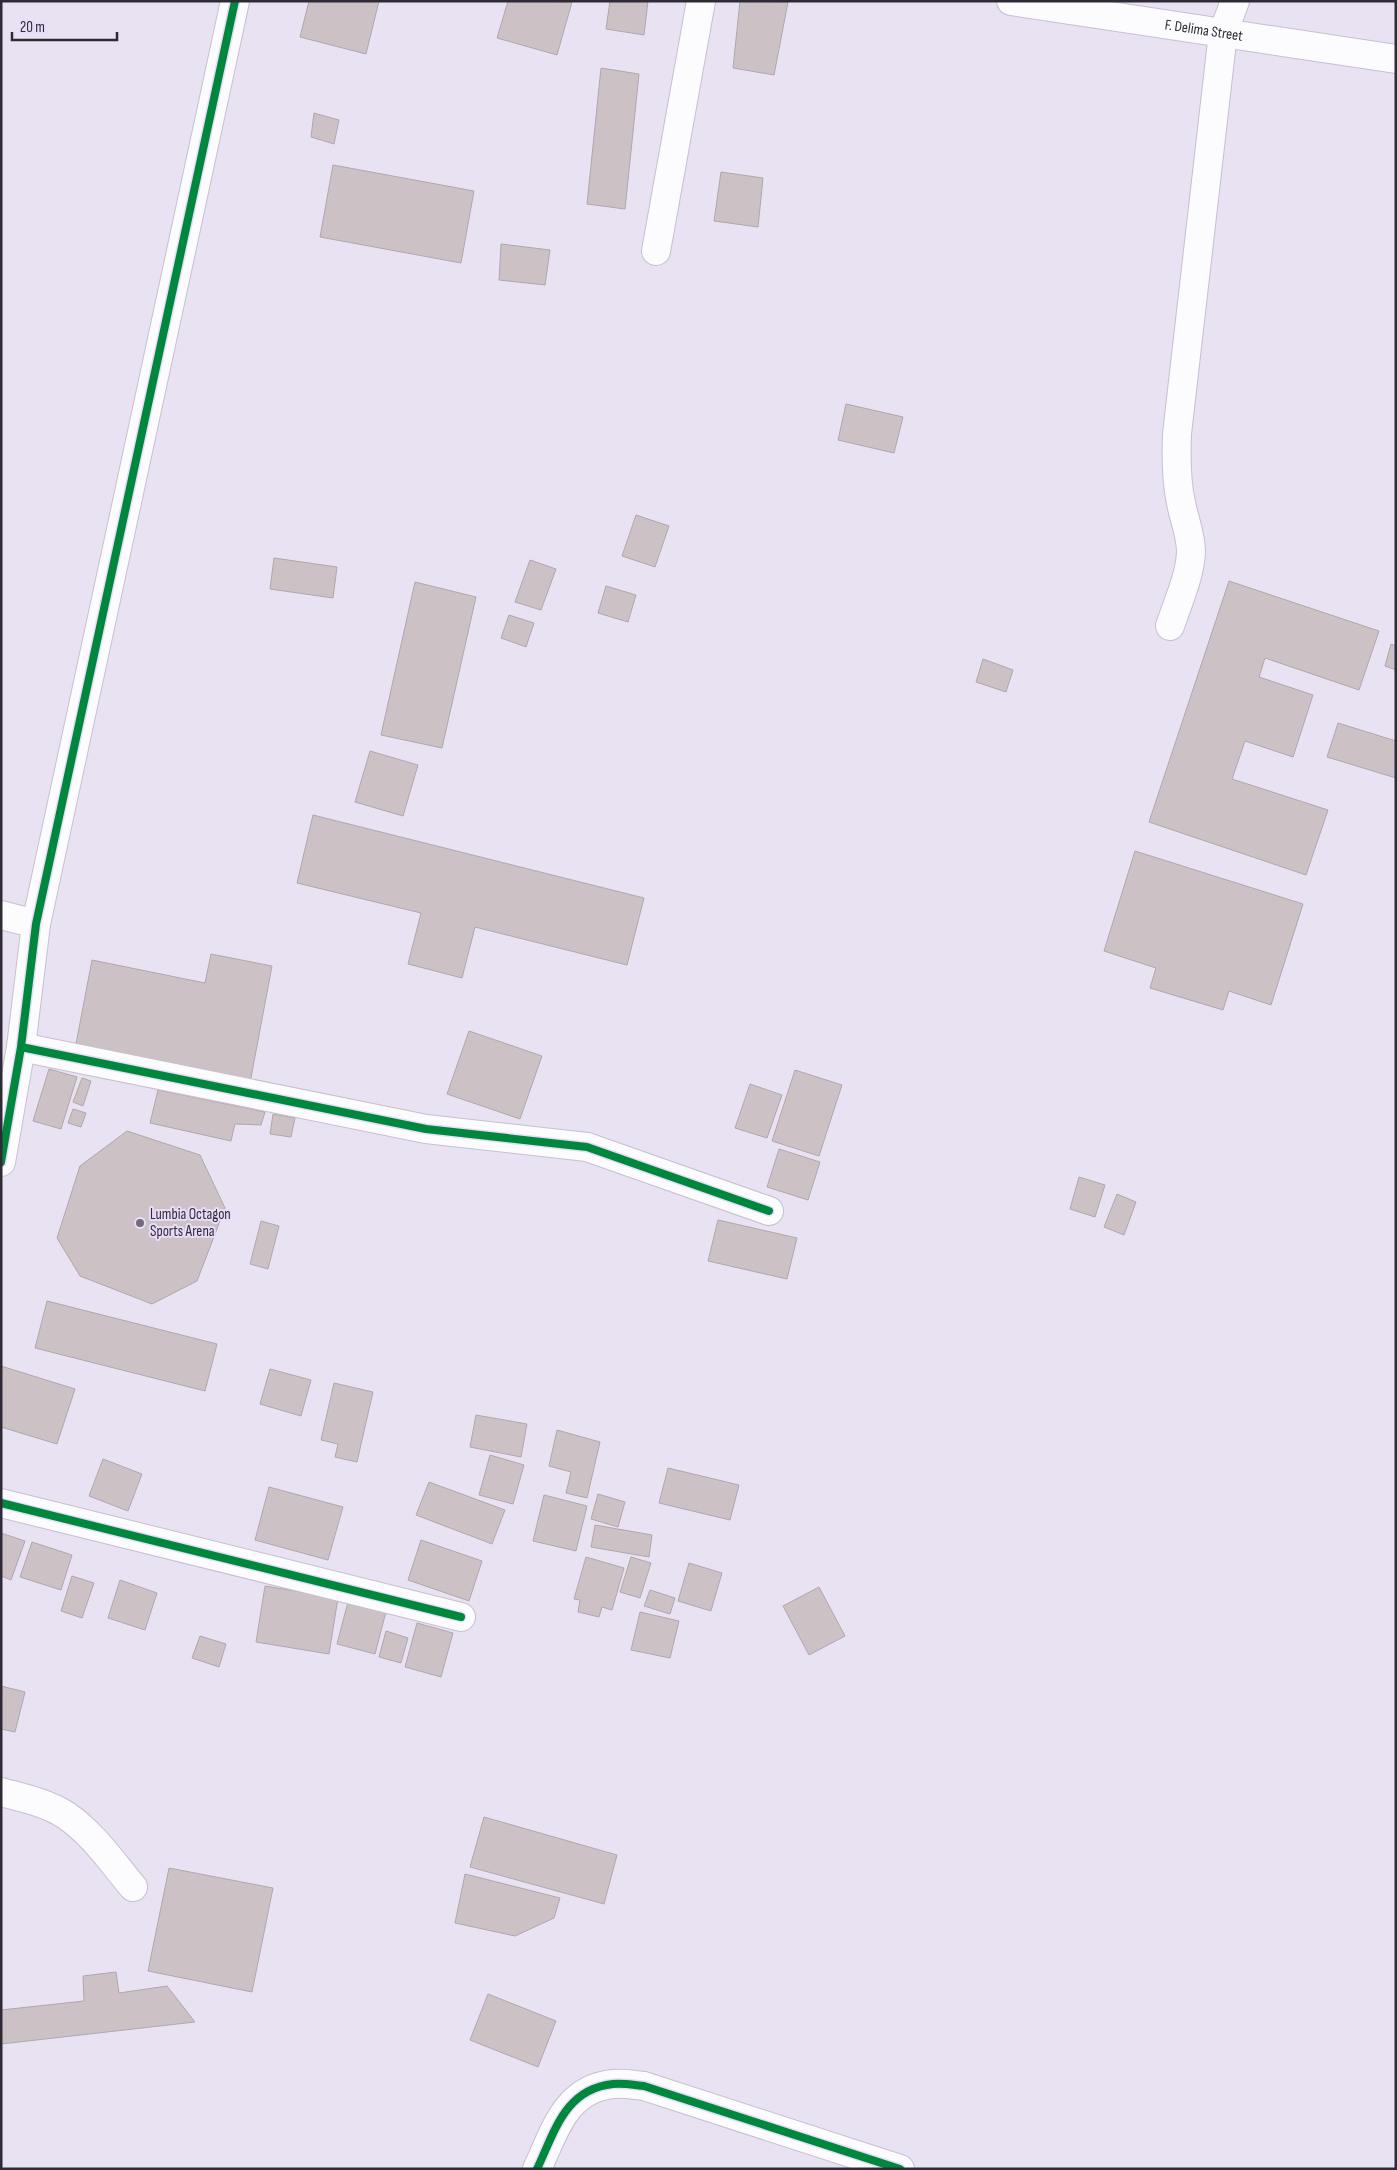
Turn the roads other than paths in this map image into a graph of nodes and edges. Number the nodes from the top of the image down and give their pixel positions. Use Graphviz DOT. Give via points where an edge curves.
graph roads {
  1 [pos="235,1"];
  2 [pos="701,1"];
  3 [pos="1011,1"];
  4 [pos="1235,1"];
  5 [pos="1223,33"];
  6 [pos="1396,60"];
  7 [pos="656,251"];
  8 [pos="1170,626"];
  9 [pos="1,915"];
  10 [pos="36,924"];
  11 [pos="21,1047"];
  12 [pos="1,1162"];
  13 [pos="769,1211"];
  14 [pos="1,1503"];
  15 [pos="461,1617"];
  16 [pos="1,1792"];
  17 [pos="133,1887"];
  18 [pos="537,2169"];
  19 [pos="900,2169"];
  1 -- 10 [label="street"];
  2 -- 7 [label="street"];
  3 -- 5 [label="street, F. Delima Street"];
  4 -- 5 [label="street"];
  5 -- 6 [label="street, F. Delima Street"];
  5 -- 8 [label="street" via="1175,464 1191,553"];
  9 -- 10 [label="street"];
  10 -- 11 [label="street"];
  11 -- 12 [label="street"];
  11 -- 13 [label="street" via="426,1129 587,1147"];
  14 -- 15 [label="street"];
  16 -- 17 [label="street" via="65,1815 87,1833"];
  18 -- 19 [label="street" via="563,2114 578,2096 594,2087 615,2084 644,2086"];
}
